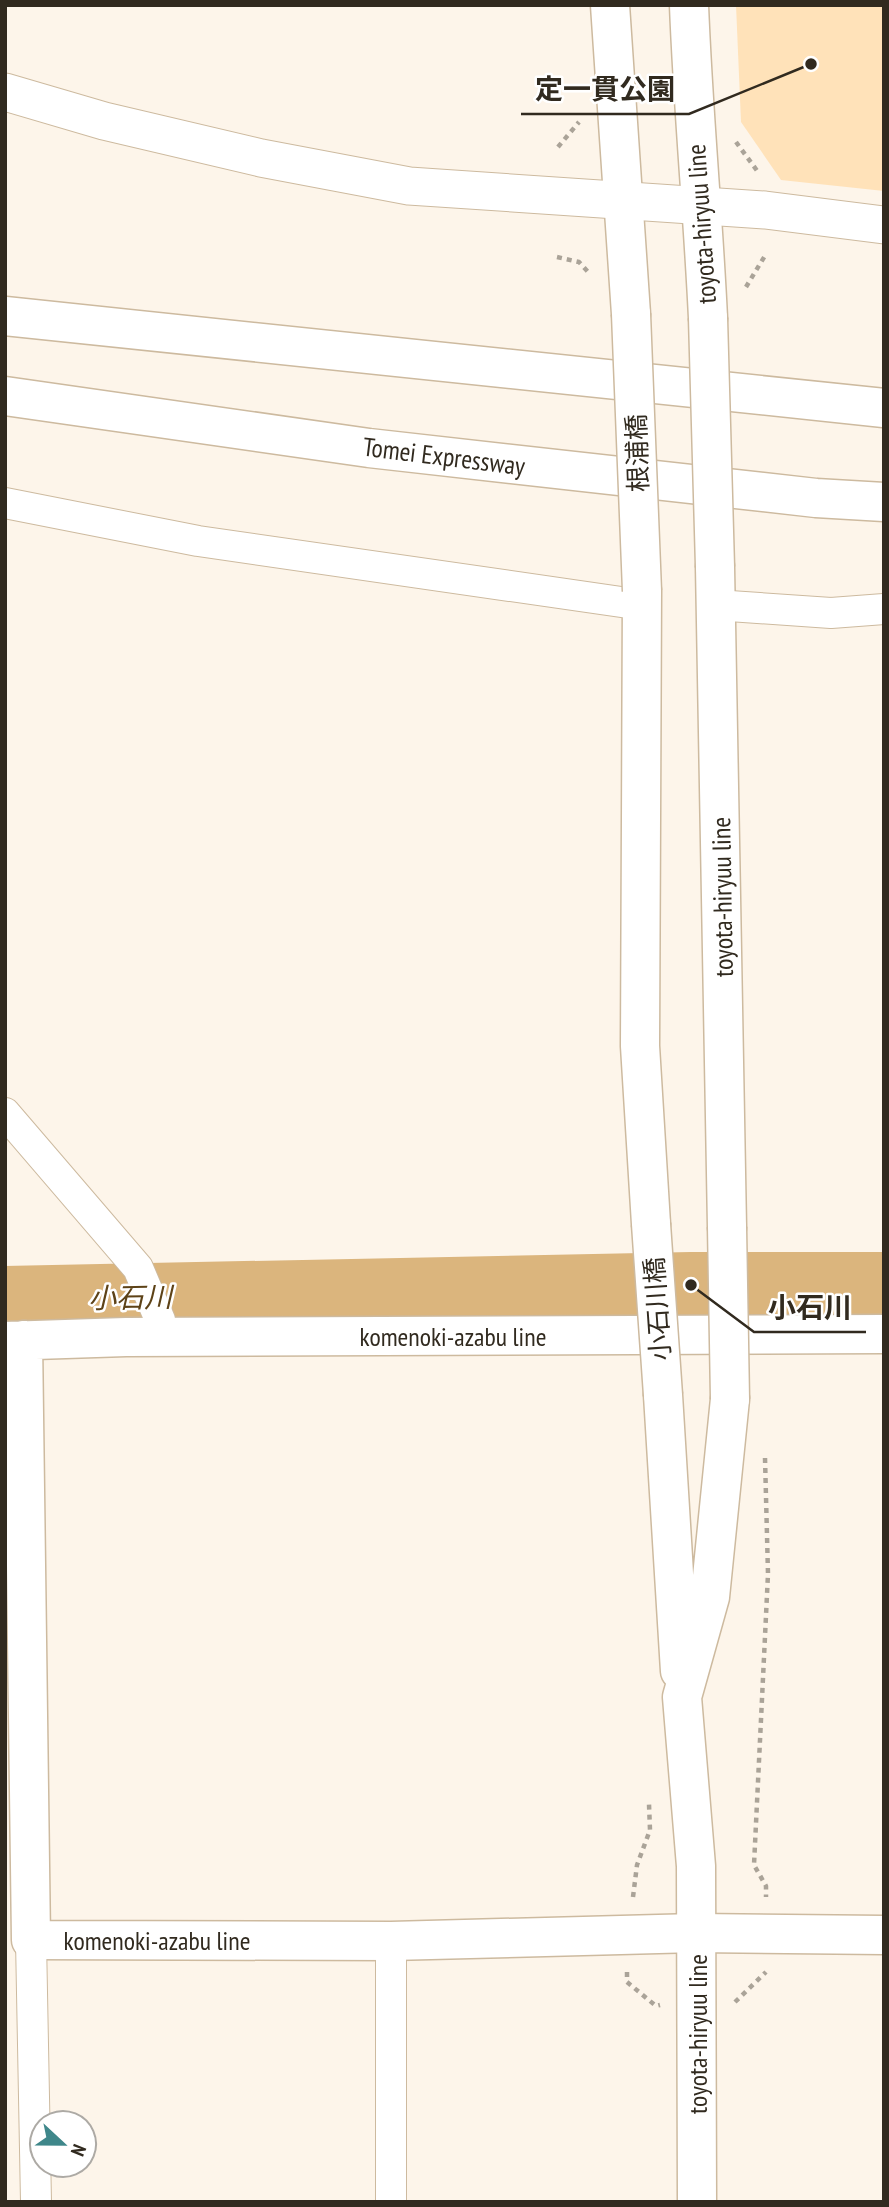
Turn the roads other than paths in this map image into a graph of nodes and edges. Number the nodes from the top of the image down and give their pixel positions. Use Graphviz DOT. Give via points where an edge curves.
graph roads {
  1 [pos="610,5"];
  2 [pos="689,5"];
  3 [pos="5,92"];
  4 [pos="625,202"];
  5 [pos="703,206"];
  6 [pos="884,225"];
  7 [pos="5,316"];
  8 [pos="5,396"];
  9 [pos="884,408"];
  10 [pos="884,502"];
  11 [pos="5,503"];
  12 [pos="642,598"];
  13 [pos="715,605"];
  14 [pos="884,609"];
  15 [pos="5,1113"];
  16 [pos="162,1329"];
  17 [pos="884,1334"];
  18 [pos="14,1340"];
  19 [pos="663,1395"];
  20 [pos="682,1697"];
  21 [pos="696,1933"];
  22 [pos="884,1935"];
  23 [pos="391,1941"];
  24 [pos="18,1949"];
  25 [pos="36,2202"];
  26 [pos="391,2202"];
  27 [pos="697,2202"];
  1 -- 4 [label="main road"];
  2 -- 5 [label="main road, toyota-hiryuu line" via="693,122"];
  3 -- 4 [label="street" via="248,155 409,187"];
  4 -- 5 [label="street"];
  4 -- 12 [label="main road, 根浦橋, bridge"];
  5 -- 6 [label="street"];
  5 -- 13 [label="main road, toyota-hiryuu line, bridge" via="724,308"];
  7 -- 9 [label="main road"];
  8 -- 10 [label="main road, Tomei Expressway" via="369,448"];
  11 -- 12 [label="street" via="198,541"];
  12 -- 19 [label="main road, 小石川橋, bridge" via="640,1046"];
  13 -- 14 [label="street" via="831,612"];
  13 -- 20 [label="main road, toyota-hiryuu line, bridge" via="730,1399 710,1598"];
  15 -- 16 [label="street" via="138,1268"];
  16 -- 17 [label="main road, komenoki-azabu line"];
  16 -- 18 [label="main road, komenoki-azabu line"];
  18 -- 24 [label="main road, komenoki-azabu line"];
  19 -- 20 [label="main road, toyota-hiryuu line"];
  20 -- 21 [label="main road, toyota-hiryuu line" via="696,1866"];
  21 -- 22 [label="main road, komenoki-azabu line"];
  21 -- 23 [label="main road, komenoki-azabu line"];
  21 -- 27 [label="main road, toyota-hiryuu line"];
  23 -- 24 [label="main road, komenoki-azabu line"];
  23 -- 26 [label="street"];
  24 -- 25 [label="street"];
}
